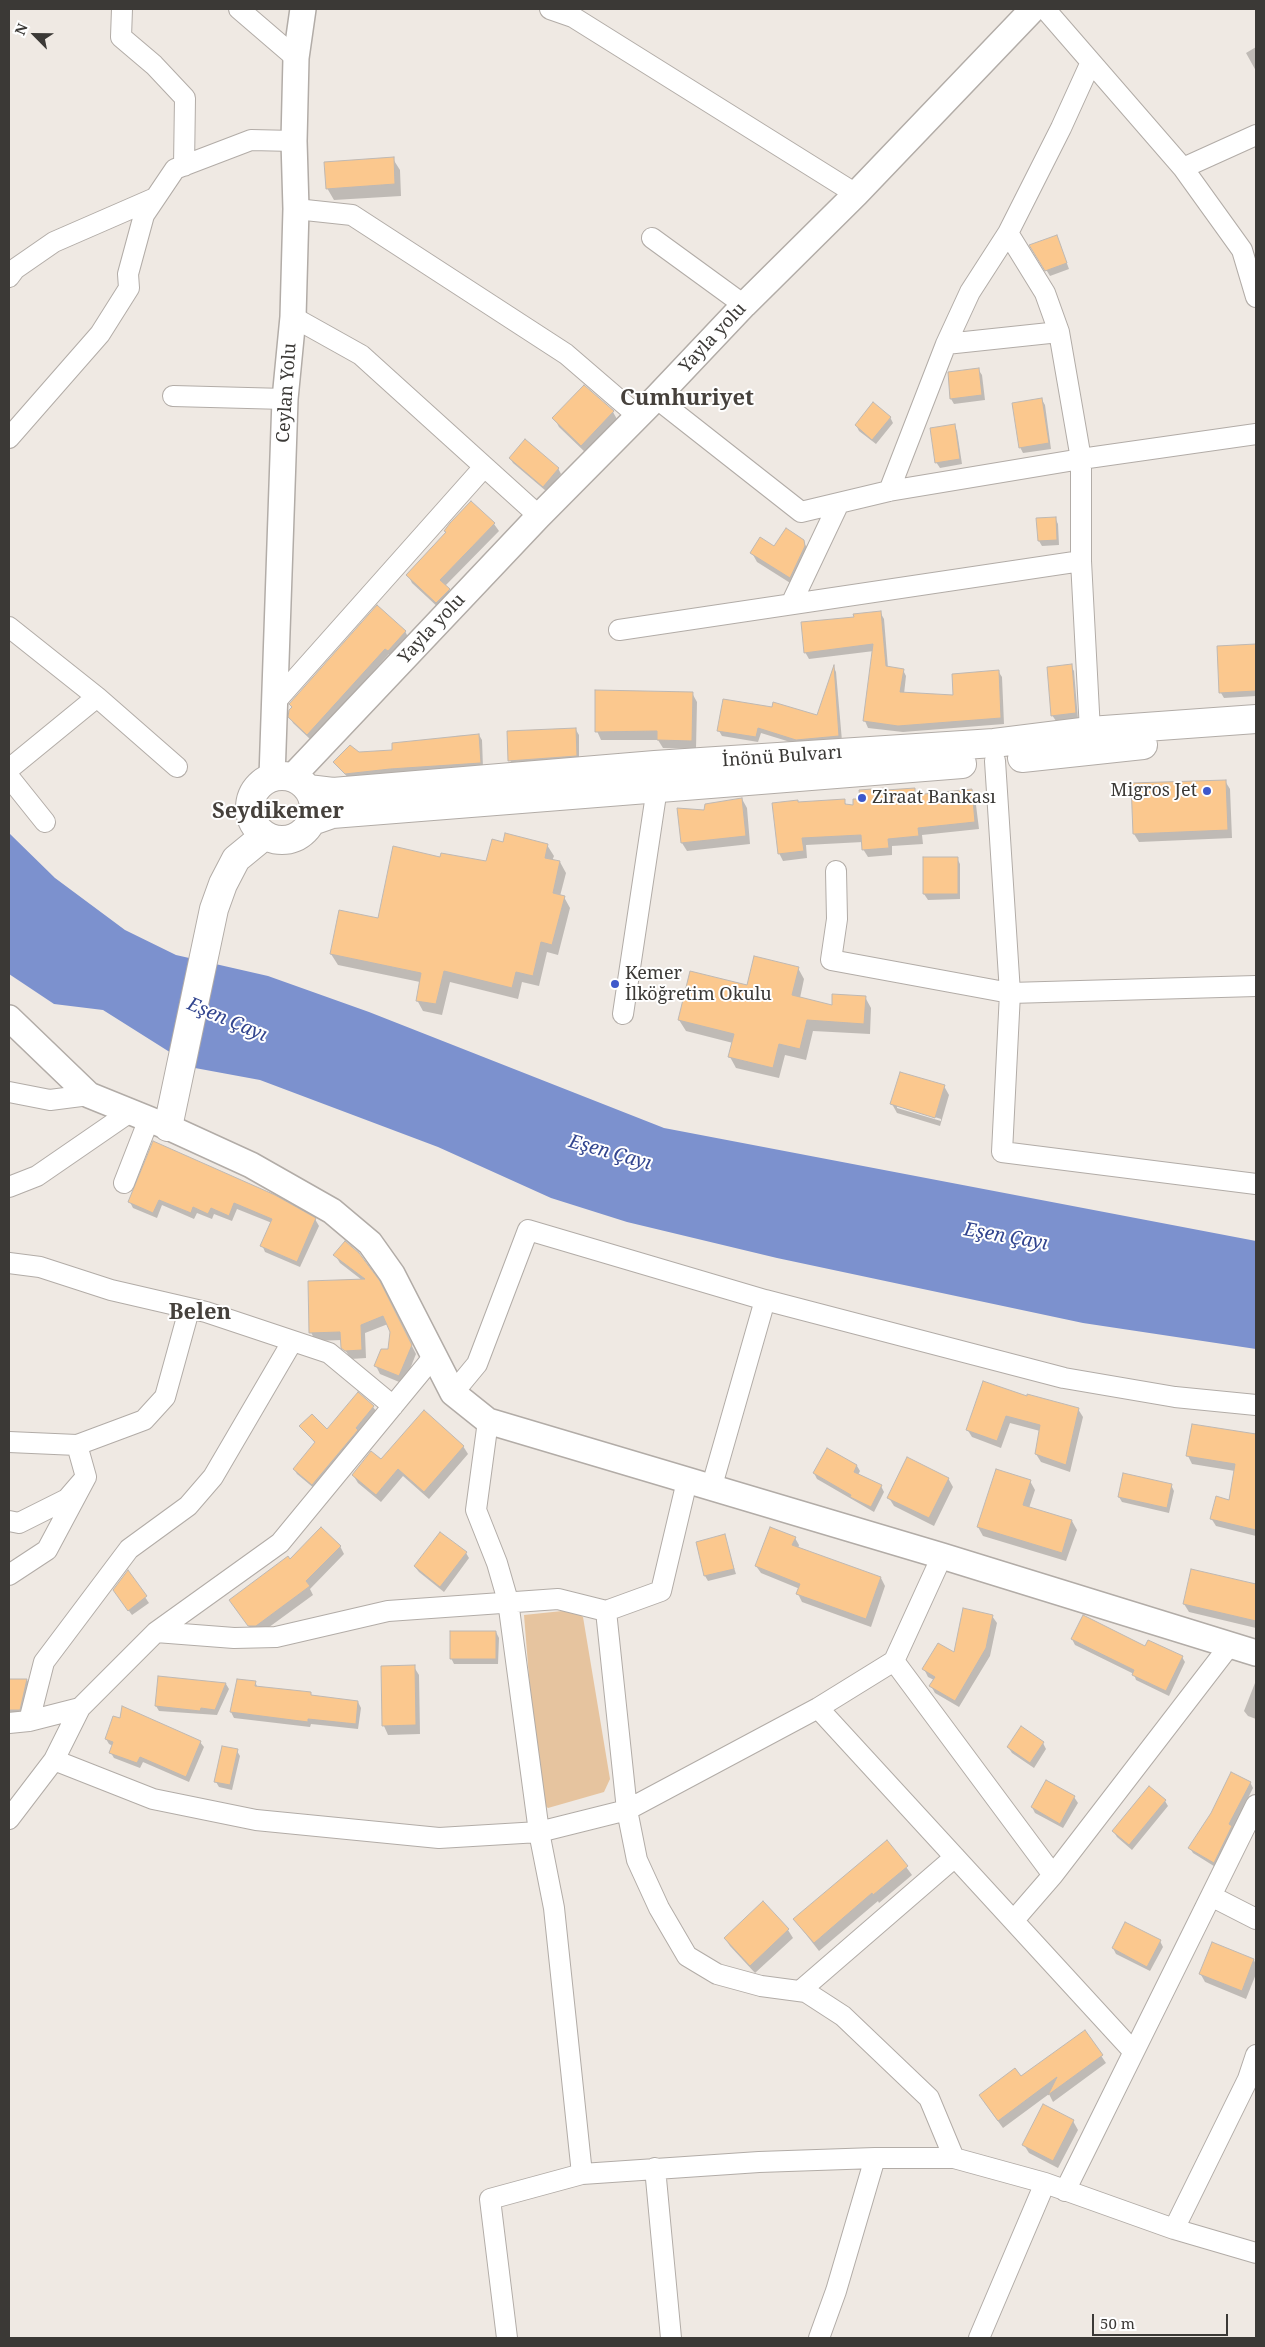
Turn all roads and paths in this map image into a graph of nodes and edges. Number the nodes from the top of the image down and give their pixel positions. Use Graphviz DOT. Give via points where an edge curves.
graph roads {
  1 [pos="122,9"];
  2 [pos="238,9"];
  3 [pos="302,9"];
  4 [pos="550,9"];
  5 [pos="1034,9"];
  6 [pos="1045,9"];
  7 [pos="296,58"];
  8 [pos="1091,62"];
  9 [pos="1256,135"];
  10 [pos="294,141"];
  11 [pos="184,166"];
  12 [pos="1183,168"];
  13 [pos="856,194"];
  14 [pos="155,198"];
  15 [pos="296,209"];
  16 [pos="1008,233"];
  17 [pos="652,238"];
  18 [pos="1249,247"];
  19 [pos="9,277"];
  20 [pos="1256,297"];
  21 [pos="744,305"];
  22 [pos="293,317"];
  23 [pos="1059,332"];
  24 [pos="946,344"];
  25 [pos="173,396"];
  26 [pos="656,398"];
  27 [pos="285,399"];
  28 [pos="638,416"];
  29 [pos="1256,434"];
  30 [pos="9,438"];
  31 [pos="1081,460"];
  32 [pos="484,467"];
  33 [pos="889,491"];
  34 [pos="839,503"];
  35 [pos="539,516"];
  36 [pos="1081,561"];
  37 [pos="792,602"];
  38 [pos="9,627"];
  39 [pos="619,630"];
  40 [pos="97,697"];
  41 [pos="275,702"];
  42 [pos="1256,719"];
  43 [pos="1090,731"];
  44 [pos="1256,737"];
  45 [pos="994,752"];
  46 [pos="177,768"];
  47 [pos="9,769"];
  48 [pos="9,776"];
  49 [pos="656,777"];
  50 [pos="290,781"];
  51 [pos="312,821"];
  52 [pos="45,822"];
  53 [pos="264,836"];
  54 [pos="836,870"];
  55 [pos="1256,986"];
  56 [pos="1010,993"];
  57 [pos="623,1014"];
  58 [pos="9,1018"];
  59 [pos="9,1092"];
  60 [pos="89,1095"];
  61 [pos="149,1119"];
  62 [pos="124,1183"];
  63 [pos="1256,1184"];
  64 [pos="9,1187"];
  65 [pos="9,1263"];
  66 [pos="766,1300"];
  67 [pos="189,1310"];
  68 [pos="292,1342"];
  69 [pos="434,1356"];
  70 [pos="452,1393"];
  71 [pos="1256,1405"];
  72 [pos="393,1406"];
  73 [pos="488,1422"];
  74 [pos="9,1442"];
  75 [pos="77,1445"];
  76 [pos="86,1477"];
  77 [pos="687,1481"];
  78 [pos="711,1489"];
  79 [pos="9,1521"];
  80 [pos="942,1556"];
  81 [pos="9,1575"];
  82 [pos="508,1601"];
  83 [pos="606,1611"];
  84 [pos="156,1632"];
  85 [pos="1230,1645"];
  86 [pos="1256,1652"];
  87 [pos="894,1660"];
  88 [pos="80,1708"];
  89 [pos="818,1708"];
  90 [pos="29,1721"];
  91 [pos="9,1723"];
  92 [pos="54,1760"];
  93 [pos="1256,1806"];
  94 [pos="627,1810"];
  95 [pos="9,1819"];
  96 [pos="539,1832"];
  97 [pos="954,1857"];
  98 [pos="1053,1875"];
  99 [pos="1211,1896"];
  100 [pos="1256,1919"];
  101 [pos="1014,1920"];
  102 [pos="800,1991"];
  103 [pos="1133,2051"];
  104 [pos="1256,2055"];
  105 [pos="875,2158"];
  106 [pos="954,2158"];
  107 [pos="655,2168"];
  108 [pos="582,2174"];
  109 [pos="1045,2183"];
  110 [pos="1065,2191"];
  111 [pos="1174,2229"];
  112 [pos="1256,2253"];
  113 [pos="507,2338"];
  114 [pos="671,2338"];
  115 [pos="819,2338"];
  116 [pos="979,2338"];
  1 -- 11 [label="street" via="121,36 185,98"];
  2 -- 7 [label="street"];
  3 -- 7 [label="street, Ceylan Yolu"];
  4 -- 13 [label="street" via="574,18"];
  5 -- 13 [label="street, Yayla yolu"];
  6 -- 8 [label="street"];
  7 -- 10 [label="street, Ceylan Yolu"];
  8 -- 12 [label="street"];
  8 -- 16 [label="street" via="1062,128"];
  9 -- 12 [label="street"];
  10 -- 11 [label="street" via="251,140"];
  10 -- 15 [label="street, Ceylan Yolu"];
  11 -- 14 [label="street" via="175,169"];
  12 -- 18 [label="street"];
  13 -- 21 [label="street, Yayla yolu"];
  14 -- 19 [label="street" via="54,242 15,269"];
  14 -- 30 [label="street" via="144,215 128,274 129,288 100,334"];
  15 -- 22 [label="street, Ceylan Yolu"];
  15 -- 28 [label="street" via="352,215 566,354"];
  16 -- 23 [label="street" via="1045,293"];
  16 -- 24 [label="street" via="970,292"];
  17 -- 21 [label="street"];
  18 -- 20 [label="street"];
  21 -- 26 [label="street, Yayla yolu"];
  22 -- 27 [label="street, Ceylan Yolu"];
  22 -- 32 [label="street" via="361,355"];
  23 -- 24 [label="street"];
  23 -- 31 [label="street"];
  24 -- 33 [label="street"];
  25 -- 27 [label="street"];
  26 -- 28 [label="street, Yayla yolu"];
  26 -- 34 [label="street" via="801,512"];
  27 -- 41 [label="street, Ceylan Yolu"];
  28 -- 35 [label="street, Yayla yolu"];
  29 -- 31 [label="street"];
  31 -- 33 [label="street"];
  31 -- 36 [label="street"];
  32 -- 35 [label="street"];
  32 -- 41 [label="street"];
  33 -- 34 [label="street"];
  34 -- 37 [label="street"];
  35 -- 50 [label="street, Yayla yolu"];
  36 -- 37 [label="street"];
  36 -- 43 [label="street"];
  37 -- 39 [label="street"];
  38 -- 40 [label="street"];
  40 -- 46 [label="street"];
  40 -- 47 [label="street"];
  41 -- 50 [label="street, Ceylan Yolu"];
  42 -- 43 [label="main road, İnönü Bulvarı"];
  43 -- 45 [label="main road, İnönü Bulvarı"];
  44 -- 45 [label="main road, İnönü Bulvarı"];
  45 -- 49 [label="main road, İnönü Bulvarı"];
  45 -- 56 [label="street"];
  48 -- 52 [label="street"];
  49 -- 50 [label="main road, İnönü Bulvarı" via="333,792"];
  49 -- 51 [label="main road, İnönü Bulvarı" via="332,814"];
  49 -- 57 [label="street"];
  50 -- 51 [label="main road" via="313,799"];
  50 -- 53 [label="main road" via="256,788 249,807 251,819"];
  51 -- 53 [label="main road" via="296,838 286,841"];
  53 -- 61 [label="main road" via="236,859 214,908 178,1083"];
  54 -- 56 [label="street" via="837,919 831,960"];
  55 -- 56 [label="street"];
  56 -- 63 [label="street" via="1002,1152"];
  58 -- 60 [label="street"];
  59 -- 60 [label="street" via="50,1100"];
  60 -- 61 [label="street"];
  61 -- 62 [label="street"];
  61 -- 64 [label="street"];
  61 -- 69 [label="street" via="251,1165 340,1217 370,1244 392,1274"];
  65 -- 67 [label="street" via="40,1267"];
  66 -- 70 [label="street" via="528,1230 477,1364"];
  66 -- 71 [label="street" via="1064,1378 1175,1397"];
  66 -- 78 [label="street"];
  67 -- 68 [label="street" via="206,1312"];
  67 -- 75 [label="street" via="165,1396 144,1420"];
  68 -- 72 [label="street" via="329,1353"];
  68 -- 90 [label="street" via="213,1477 188,1506 129,1549 44,1662"];
  69 -- 70 [label="street"];
  69 -- 72 [label="street"];
  70 -- 73 [label="street"];
  72 -- 84 [label="street" via="280,1543"];
  73 -- 77 [label="street"];
  73 -- 82 [label="street" via="476,1510"];
  74 -- 75 [label="street"];
  75 -- 76 [label="street"];
  76 -- 79 [label="street" via="67,1499 19,1523"];
  76 -- 81 [label="street" via="47,1550"];
  77 -- 78 [label="street"];
  77 -- 83 [label="street" via="661,1591"];
  78 -- 80 [label="street"];
  80 -- 85 [label="street"];
  80 -- 87 [label="street"];
  82 -- 83 [label="street" via="558,1599"];
  82 -- 84 [label="street" via="388,1611 276,1637 234,1638"];
  82 -- 96 [label="street"];
  83 -- 94 [label="street"];
  84 -- 88 [label="street"];
  85 -- 86 [label="street"];
  85 -- 98 [label="street"];
  87 -- 89 [label="street"];
  87 -- 98 [label="street"];
  88 -- 90 [label="street"];
  88 -- 92 [label="street"];
  89 -- 94 [label="street"];
  89 -- 97 [label="street"];
  90 -- 91 [label="street"];
  92 -- 95 [label="street"];
  92 -- 96 [label="street" via="153,1799 256,1820 439,1838"];
  93 -- 99 [label="street"];
  94 -- 96 [label="street"];
  94 -- 102 [label="street" via="637,1860 659,1908 687,1956 717,1974 761,1986"];
  96 -- 108 [label="street" via="554,1908"];
  97 -- 101 [label="street"];
  97 -- 102 [label="street"];
  98 -- 101 [label="street"];
  99 -- 100 [label="street"];
  99 -- 103 [label="street"];
  101 -- 103 [label="street"];
  102 -- 106 [label="street" via="843,2016 929,2098"];
  103 -- 110 [label="street"];
  104 -- 111 [label="street" via="1248,2079"];
  105 -- 106 [label="street"];
  105 -- 107 [label="street"];
  105 -- 115 [label="street"];
  106 -- 109 [label="street"];
  107 -- 108 [label="street"];
  107 -- 114 [label="street"];
  108 -- 113 [label="street" via="490,2199"];
  109 -- 110 [label="street"];
  109 -- 116 [label="street"];
  110 -- 111 [label="street"];
  111 -- 112 [label="street"];
}
